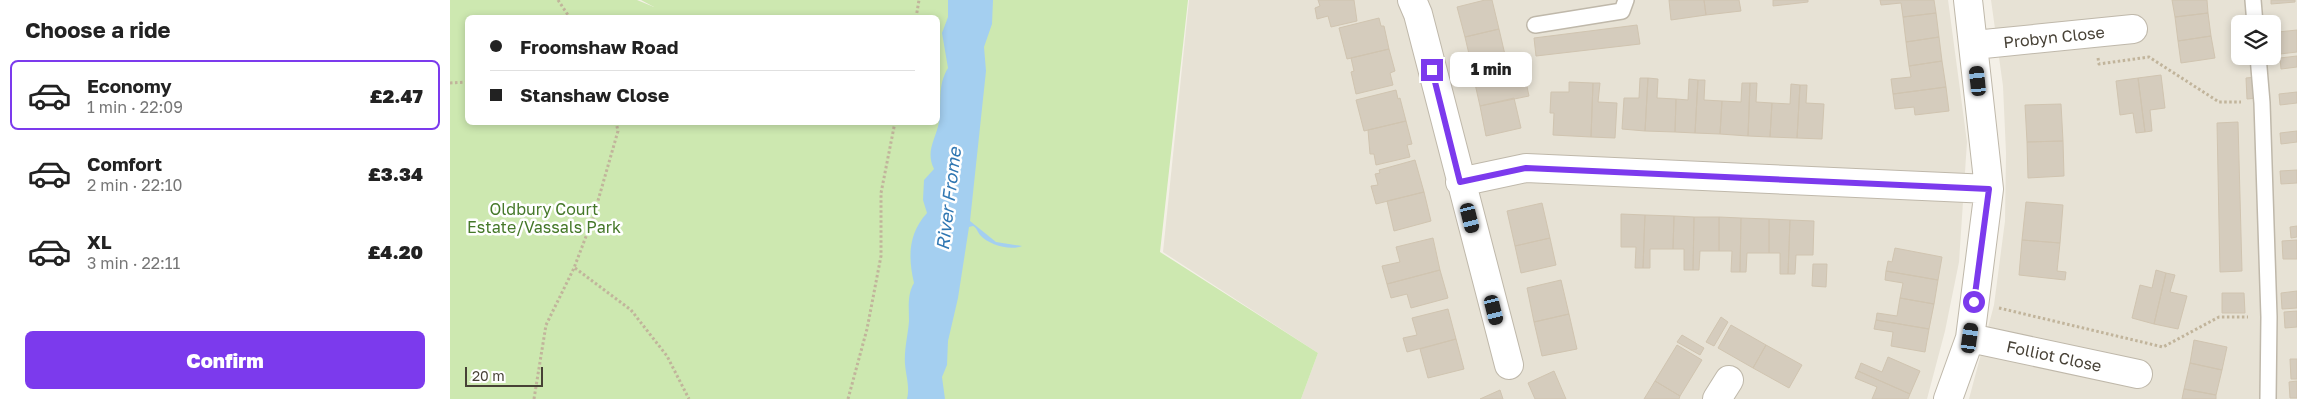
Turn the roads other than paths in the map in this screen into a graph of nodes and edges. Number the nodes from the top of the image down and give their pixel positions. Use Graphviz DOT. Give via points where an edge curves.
graph roads {
  1 [pos="1412,0"];
  2 [pos="1626,0"];
  3 [pos="1968,0"];
  4 [pos="2253,0"];
  5 [pos="2254,15"];
  6 [pos="1535,25"];
  7 [pos="2133,29"];
  8 [pos="1974,45"];
  9 [pos="2259,65"];
  10 [pos="1460,182"];
  11 [pos="1989,189"];
  12 [pos="1970,338"];
  13 [pos="1508,365"];
  14 [pos="2138,374"];
  15 [pos="1948,399"];
  16 [pos="2268,399"];
  1 -- 10 [label="street"];
  2 -- 6 [label="lane" via="1622,11"];
  3 -- 8 [label="street"];
  4 -- 5 [label="lane"];
  7 -- 8 [label="street, Probyn Close"];
  8 -- 11 [label="street"];
  9 -- 16 [label="lane" via="2269,317"];
  10 -- 11 [label="street" via="1526,168"];
  10 -- 13 [label="street"];
  11 -- 12 [label="street"];
  12 -- 14 [label="street, Folliot Close"];
  12 -- 15 [label="street"];
}
